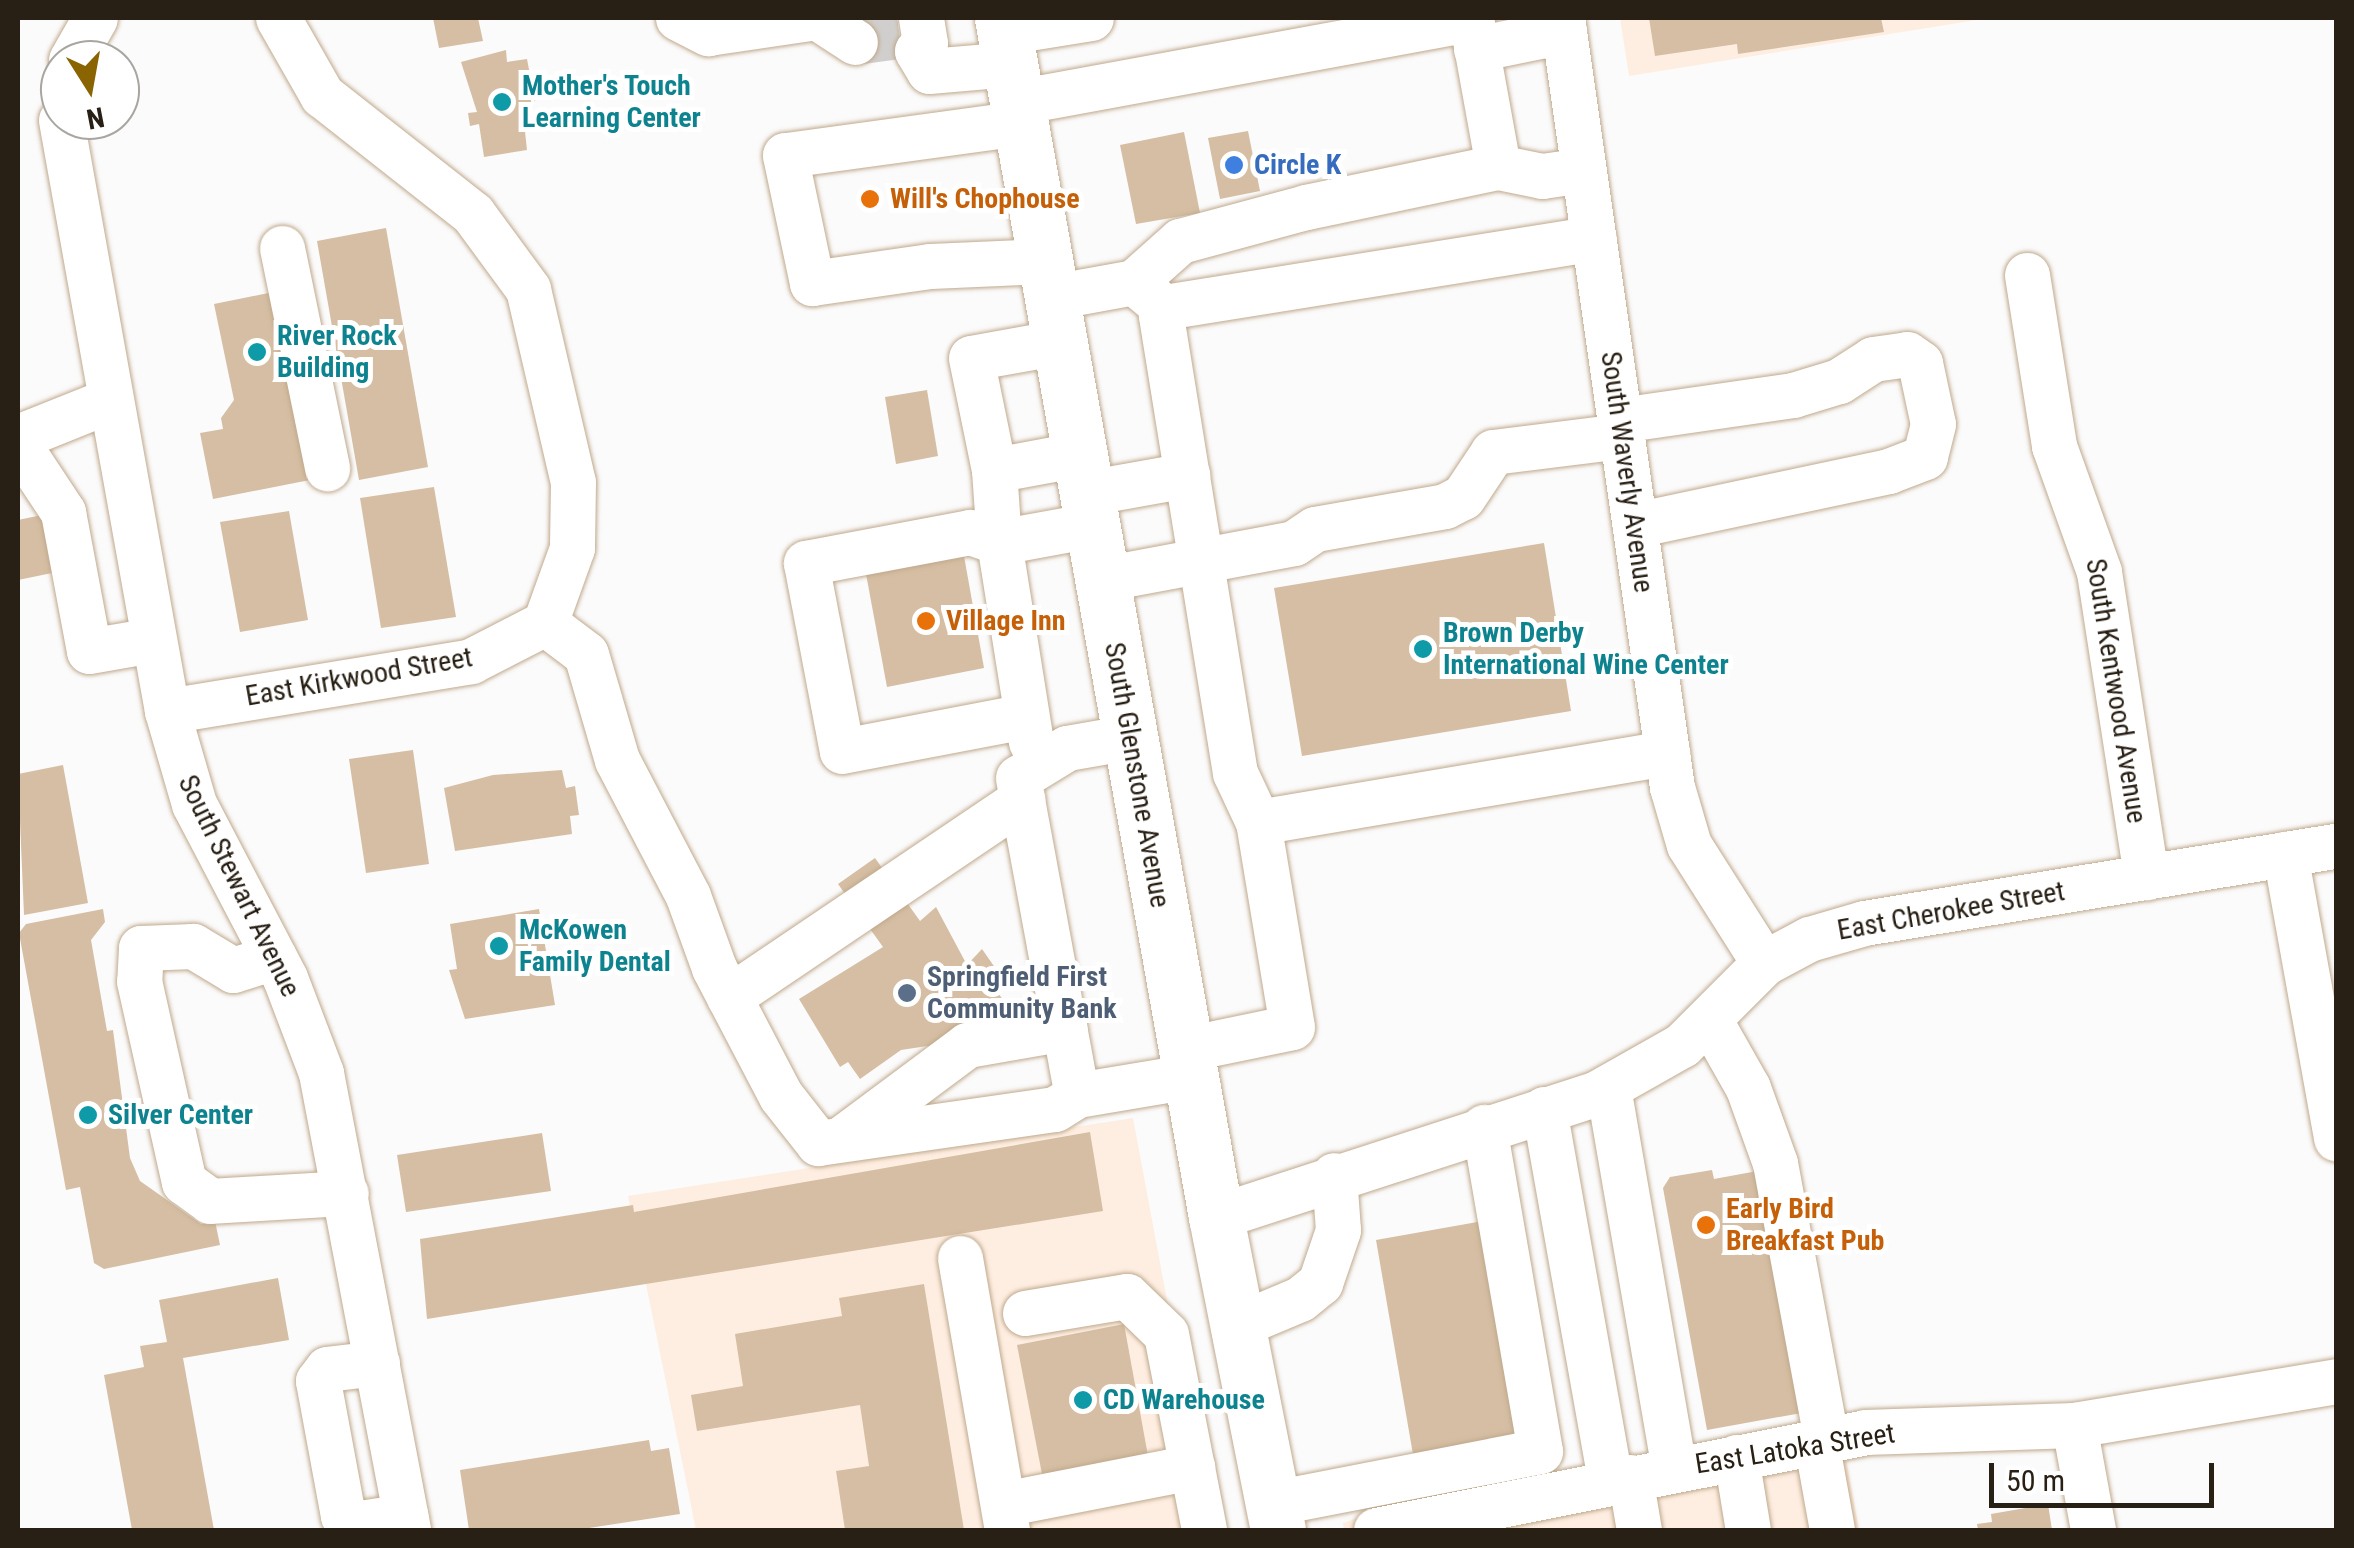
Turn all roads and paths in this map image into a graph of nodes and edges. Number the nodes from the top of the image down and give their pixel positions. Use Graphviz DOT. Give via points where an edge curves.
graph roads {
  1 [pos="94,18"];
  2 [pos="278,18"];
  3 [pos="678,18"];
  4 [pos="1090,18"];
  5 [pos="790,19"];
  6 [pos="917,21"];
  7 [pos="1563,24"];
  8 [pos="1473,29"];
  9 [pos="82,40"];
  10 [pos="854,42"];
  11 [pos="1010,68"];
  12 [pos="65,140"];
  13 [pos="1498,167"];
  14 [pos="1584,170"];
  15 [pos="1594,238"];
  16 [pos="282,248"];
  17 [pos="2027,275"];
  18 [pos="1150,296"];
  19 [pos="1052,300"];
  20 [pos="108,400"];
  21 [pos="1621,428"];
  22 [pos="18,441"];
  23 [pos="326,468"];
  24 [pos="994,470"];
  25 [pos="1187,475"];
  26 [pos="1086,491"];
  27 [pos="1635,524"];
  28 [pos="999,542"];
  29 [pos="1201,562"];
  30 [pos="1102,578"];
  31 [pos="545,623"];
  32 [pos="153,640"];
  33 [pos="166,711"];
  34 [pos="1025,716"];
  35 [pos="1130,737"];
  36 [pos="1667,753"];
  37 [pos="1032,781"];
  38 [pos="1258,822"];
  39 [pos="2336,846"];
  40 [pos="2285,854"];
  41 [pos="2146,877"];
  42 [pos="274,957"];
  43 [pos="1764,963"];
  44 [pos="729,997"];
  45 [pos="1709,1019"];
  46 [pos="1065,1028"];
  47 [pos="1189,1063"];
  48 [pos="1608,1087"];
  49 [pos="1077,1096"];
  50 [pos="1544,1108"];
  51 [pos="1484,1127"];
  52 [pos="2336,1138"];
  53 [pos="840,1140"];
  54 [pos="1334,1175"];
  55 [pos="346,1192"];
  56 [pos="1216,1217"];
  57 [pos="960,1258"];
  58 [pos="1025,1313"];
  59 [pos="1238,1325"];
  60 [pos="377,1363"];
  61 [pos="2336,1381"];
  62 [pos="2074,1425"];
  63 [pos="1821,1440"];
  64 [pos="1736,1457"];
  65 [pos="1192,1467"];
  66 [pos="1674,1469"];
  67 [pos="1620,1479"];
  68 [pos="1005,1517"];
  69 [pos="1276,1517"];
  70 [pos="406,1523"];
  71 [pos="1204,1530"];
  72 [pos="1382,1530"];
  73 [pos="1639,1530"];
  74 [pos="1748,1530"];
  75 [pos="1832,1530"];
  76 [pos="2093,1530"];
  1 -- 9 [label="street"];
  2 -- 31 [label="street" via="322,95 472,214 528,288 573,482 572,548"];
  3 -- 5 [label="street" via="708,33"];
  4 -- 11 [label="street"];
  5 -- 10 [label="street"];
  6 -- 11 [label="street" via="925,43 917,51 929,71"];
  7 -- 8 [label="street"];
  7 -- 14 [label="street, South Waverly Avenue"];
  8 -- 11 [label="street"];
  8 -- 13 [label="street"];
  11 -- 19 [label="main road, South Glenstone Avenue"];
  11 -- 19 [label="street" via="906,142 875,139 785,155 812,283 955,265"];
  12 -- 20 [label="street, South Stewart Avenue"];
  13 -- 14 [label="street" via="1542,176"];
  13 -- 18 [label="street" via="1306,206 1180,241"];
  14 -- 15 [label="street, South Waverly Avenue"];
  15 -- 18 [label="street"];
  15 -- 21 [label="street, South Waverly Avenue"];
  16 -- 23 [label="street"];
  17 -- 41 [label="street, South Kentwood Avenue" via="2054,446 2099,572"];
  18 -- 19 [label="street"];
  18 -- 25 [label="street" via="1161,315"];
  19 -- 24 [label="street" via="971,358"];
  19 -- 26 [label="main road, South Glenstone Avenue"];
  20 -- 22 [label="street"];
  20 -- 32 [label="street, South Stewart Avenue"];
  21 -- 27 [label="street, South Waverly Avenue"];
  21 -- 27 [label="street" via="1793,394 1839,380 1874,359 1907,354 1920,363 1933,424 1925,457 1889,471"];
  21 -- 29 [label="street" via="1494,452 1463,497 1445,506 1315,529 1294,543"];
  22 -- 32 [label="street" via="63,512 88,652"];
  24 -- 26 [label="street"];
  24 -- 28 [label="street"];
  25 -- 26 [label="street"];
  25 -- 29 [label="street"];
  26 -- 28 [label="street"];
  26 -- 30 [label="main road, South Glenstone Avenue"];
  27 -- 36 [label="street, South Waverly Avenue"];
  28 -- 34 [label="street"];
  28 -- 34 [label="street" via="970,532 806,563 842,751"];
  29 -- 30 [label="street"];
  29 -- 38 [label="street" via="1236,774"];
  30 -- 35 [label="main road, South Glenstone Avenue"];
  31 -- 33 [label="street, East Kirkwood Street" via="470,661"];
  31 -- 44 [label="street" via="586,654 617,760 688,896"];
  32 -- 33 [label="street, South Stewart Avenue"];
  33 -- 42 [label="street, South Stewart Avenue" via="194,804"];
  34 -- 37 [label="street"];
  35 -- 37 [label="street" via="1067,748"];
  35 -- 47 [label="main road, South Glenstone Avenue"];
  36 -- 38 [label="street"];
  36 -- 43 [label="street, South Waverly Avenue" via="1689,846"];
  37 -- 44 [label="street"];
  37 -- 46 [label="street"];
  38 -- 47 [label="street" via="1292,1028"];
  39 -- 40 [label="street, East Cherokee Street"];
  40 -- 41 [label="street, East Cherokee Street"];
  40 -- 52 [label="street"];
  41 -- 43 [label="street, East Cherokee Street" via="1864,923 1810,939"];
  42 -- 55 [label="street, South Stewart Avenue" via="321,1073"];
  42 -- 55 [label="street" via="233,970 193,946 141,948 139,982 184,1182 210,1201"];
  43 -- 45 [label="street, East Cherokee Street"];
  44 -- 53 [label="street" via="782,1096 818,1143"];
  45 -- 48 [label="street, East Cherokee Street" via="1682,1045"];
  45 -- 63 [label="street" via="1748,1088 1775,1163"];
  46 -- 49 [label="street"];
  46 -- 53 [label="street" via="967,1045"];
  47 -- 49 [label="street"];
  47 -- 56 [label="main road, South Glenstone Avenue"];
  48 -- 50 [label="street, East Cherokee Street"];
  48 -- 66 [label="street"];
  49 -- 53 [label="street" via="1054,1109"];
  50 -- 51 [label="street, East Cherokee Street"];
  50 -- 67 [label="street"];
  51 -- 54 [label="street, East Cherokee Street"];
  51 -- 69 [label="street" via="1540,1451"];
  54 -- 56 [label="street, East Cherokee Street"];
  54 -- 59 [label="street" via="1338,1230 1320,1283 1300,1299"];
  55 -- 60 [label="street, South Stewart Avenue"];
  56 -- 59 [label="main road, South Glenstone Avenue"];
  57 -- 68 [label="street"];
  58 -- 65 [label="street" via="1126,1296 1166,1334"];
  59 -- 69 [label="main road, South Glenstone Avenue"];
  60 -- 70 [label="street, South Stewart Avenue"];
  60 -- 70 [label="street" via="326,1369 318,1381 343,1516 360,1523"];
  61 -- 62 [label="street, East Latoka Street"];
  62 -- 63 [label="street, East Latoka Street" via="1865,1432"];
  62 -- 76 [label="street"];
  63 -- 64 [label="street, East Latoka Street"];
  63 -- 75 [label="street"];
  64 -- 66 [label="street, East Latoka Street"];
  64 -- 74 [label="street"];
  65 -- 68 [label="street"];
  65 -- 71 [label="street"];
  66 -- 67 [label="street, East Latoka Street"];
  67 -- 72 [label="street, East Latoka Street"];
  67 -- 73 [label="street"];
}
